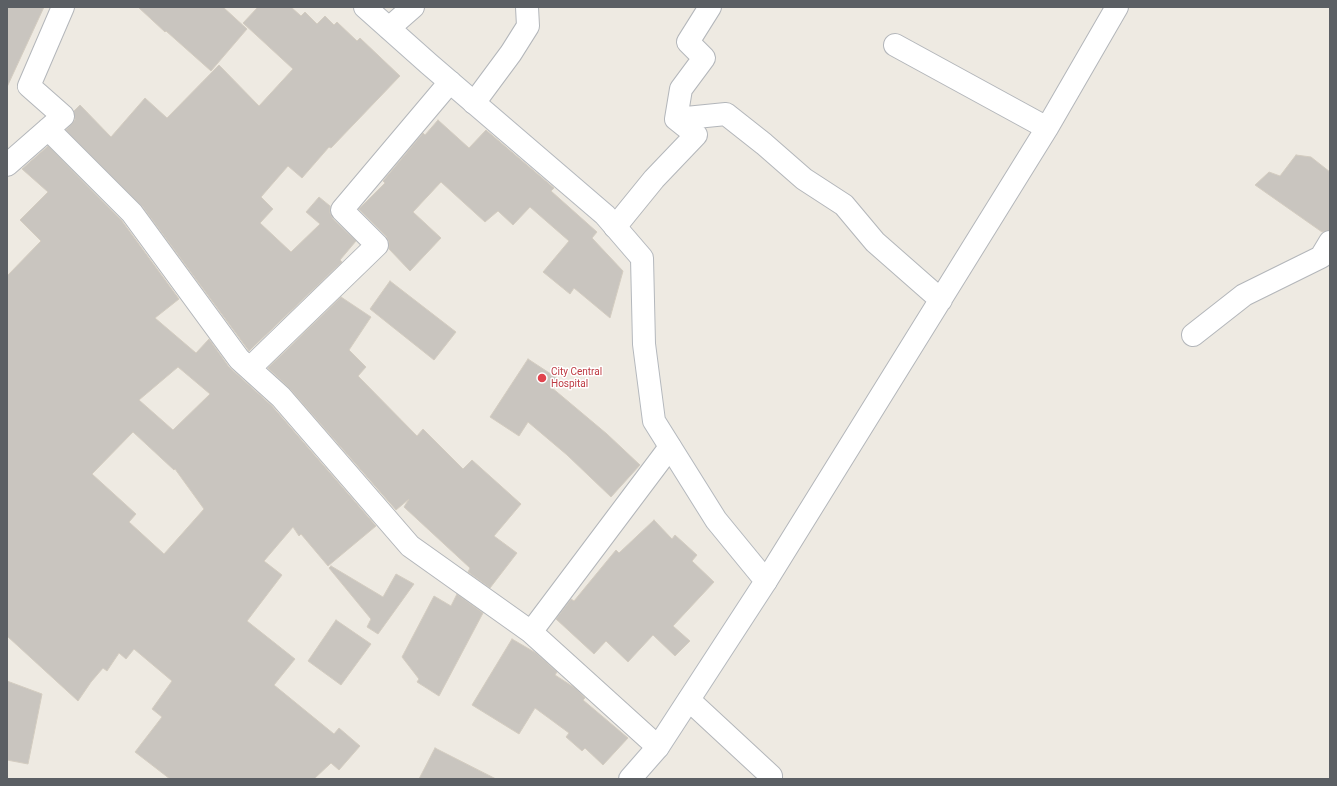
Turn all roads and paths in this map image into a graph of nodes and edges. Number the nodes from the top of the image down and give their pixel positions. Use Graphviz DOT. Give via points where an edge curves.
graph roads {
  1 [pos="63,7"];
  2 [pos="365,7"];
  3 [pos="413,7"];
  4 [pos="527,7"];
  5 [pos="710,7"];
  6 [pos="1117,7"];
  7 [pos="389,28"];
  8 [pos="895,45"];
  9 [pos="450,82"];
  10 [pos="474,103"];
  11 [pos="676,119"];
  12 [pos="1047,128"];
  13 [pos="48,129"];
  14 [pos="7,166"];
  15 [pos="615,227"];
  16 [pos="1330,242"];
  17 [pos="941,300"];
  18 [pos="1193,335"];
  19 [pos="250,368"];
  20 [pos="670,447"];
  21 [pos="766,581"];
  22 [pos="531,632"];
  23 [pos="689,700"];
  24 [pos="658,747"];
  25 [pos="777,778"];
  26 [pos="630,779"];
  1 -- 13 [label="street" via="29,86 63,116"];
  2 -- 7 [label="street"];
  3 -- 7 [label="street"];
  4 -- 10 [label="street" via="528,26"];
  5 -- 11 [label="street" via="688,42 704,58 681,89"];
  6 -- 12 [label="street"];
  7 -- 9 [label="street"];
  8 -- 12 [label="street"];
  9 -- 10 [label="street"];
  9 -- 19 [label="street" via="342,210 377,246"];
  10 -- 15 [label="street" via="605,215"];
  11 -- 15 [label="street" via="696,135 654,179"];
  11 -- 17 [label="street" via="726,114 804,179 844,205 875,242"];
  12 -- 17 [label="street"];
  13 -- 14 [label="street"];
  13 -- 19 [label="street" via="132,213 239,359"];
  15 -- 20 [label="street" via="642,258 644,344 654,422"];
  16 -- 18 [label="street" via="1321,257 1244,295"];
  17 -- 21 [label="street"];
  19 -- 22 [label="street" via="281,397 410,546"];
  20 -- 21 [label="street" via="716,520"];
  20 -- 22 [label="street"];
  21 -- 23 [label="street"];
  22 -- 24 [label="street"];
  23 -- 24 [label="street"];
  23 -- 25 [label="street"];
  24 -- 26 [label="street"];
}
